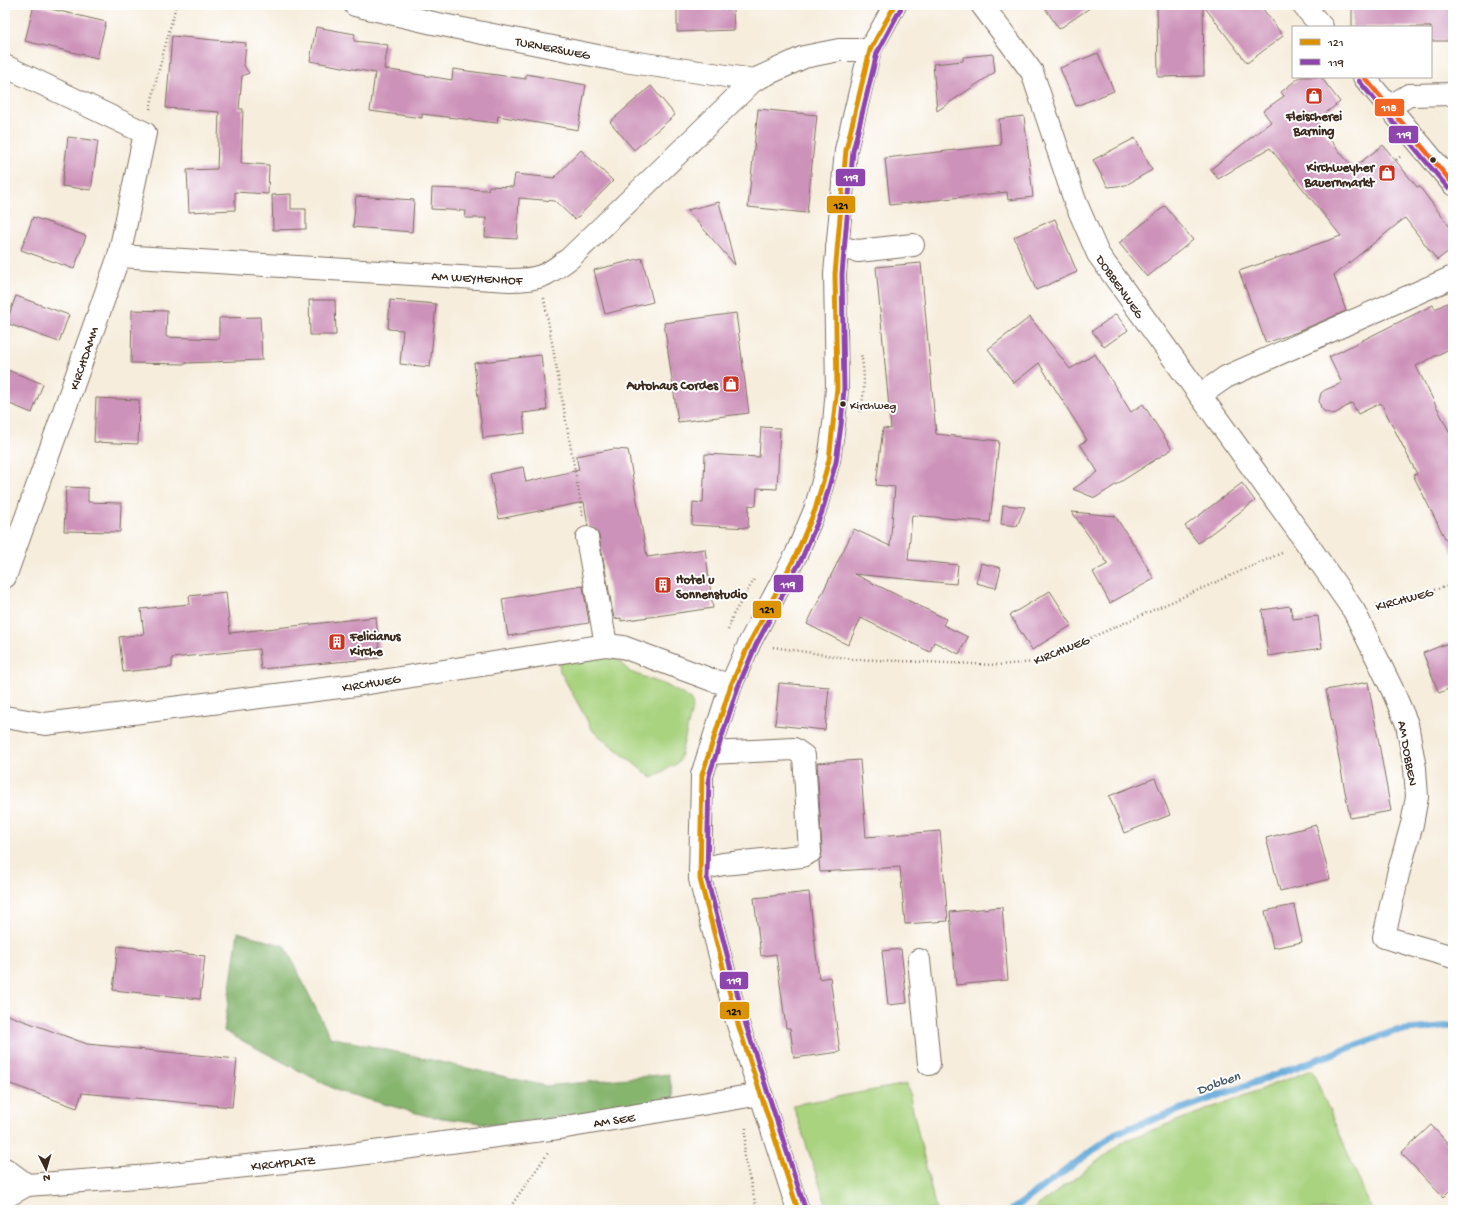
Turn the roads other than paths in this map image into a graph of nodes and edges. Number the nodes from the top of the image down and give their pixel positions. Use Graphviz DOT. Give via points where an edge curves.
graph roads {
  1 [pos="355,5"];
  2 [pos="895,5"];
  3 [pos="982,5"];
  4 [pos="1303,5"];
  5 [pos="1321,26"];
  6 [pos="870,50"];
  7 [pos="5,66"];
  8 [pos="1365,78"];
  9 [pos="754,80"];
  10 [pos="1453,94"];
  11 [pos="1389,107"];
  12 [pos="1453,184"];
  13 [pos="913,245"];
  14 [pos="837,247"];
  15 [pos="119,256"];
  16 [pos="1453,277"];
  17 [pos="1200,395"];
  18 [pos="587,538"];
  19 [pos="1306,542"];
  20 [pos="5,578"];
  21 [pos="606,645"];
  22 [pos="731,685"];
  23 [pos="5,718"];
  24 [pos="709,753"];
  25 [pos="700,869"];
  26 [pos="1453,957"];
  27 [pos="919,960"];
  28 [pos="929,1064"];
  29 [pos="761,1094"];
  30 [pos="566,1127"];
  31 [pos="5,1169"];
  32 [pos="27,1185"];
  33 [pos="5,1197"];
  34 [pos="798,1210"];
  1 -- 9 [label="street, TURNERSWEG" via="617,60"];
  2 -- 6 [label="street"];
  3 -- 17 [label="street, DOBBENWEG" via="1032,72 1075,201 1098,254"];
  4 -- 5 [label="street"];
  6 -- 9 [label="street, AM WEYHENHOF" via="839,50 804,57"];
  6 -- 14 [label="street" via="846,150"];
  7 -- 15 [label="street, KIRCHDAMM" via="145,133"];
  8 -- 11 [label="street"];
  9 -- 15 [label="street, AM WEYHENHOF" via="570,258 541,278 509,280"];
  10 -- 11 [label="street" via="1409,95"];
  11 -- 12 [label="street"];
  13 -- 14 [label="street" via="858,251"];
  14 -- 22 [label="street" via="837,388 829,460 815,510 796,555 750,642"];
  15 -- 20 [label="street, KIRCHDAMM"];
  16 -- 17 [label="street" via="1226,377"];
  17 -- 19 [label="street, DOBBENWEG"];
  18 -- 21 [label="street"];
  19 -- 26 [label="street, AM DOBBEN" via="1354,611 1407,724 1417,797 1384,937"];
  21 -- 22 [label="street, KIRCHWEG" via="623,646"];
  21 -- 23 [label="street, KIRCHWEG" via="356,685 45,724"];
  22 -- 24 [label="street"];
  24 -- 25 [label="street" via="702,775"];
  24 -- 25 [label="street" via="794,749 804,756 810,852 802,856 723,864"];
  25 -- 29 [label="street" via="700,879 737,1021"];
  27 -- 28 [label="street"];
  29 -- 30 [label="street, AM SEE"];
  29 -- 34 [label="street"];
  30 -- 32 [label="street, KIRCHPLATZ" via="344,1156 151,1176"];
  31 -- 32 [label="street"];
  32 -- 33 [label="street"];
}
